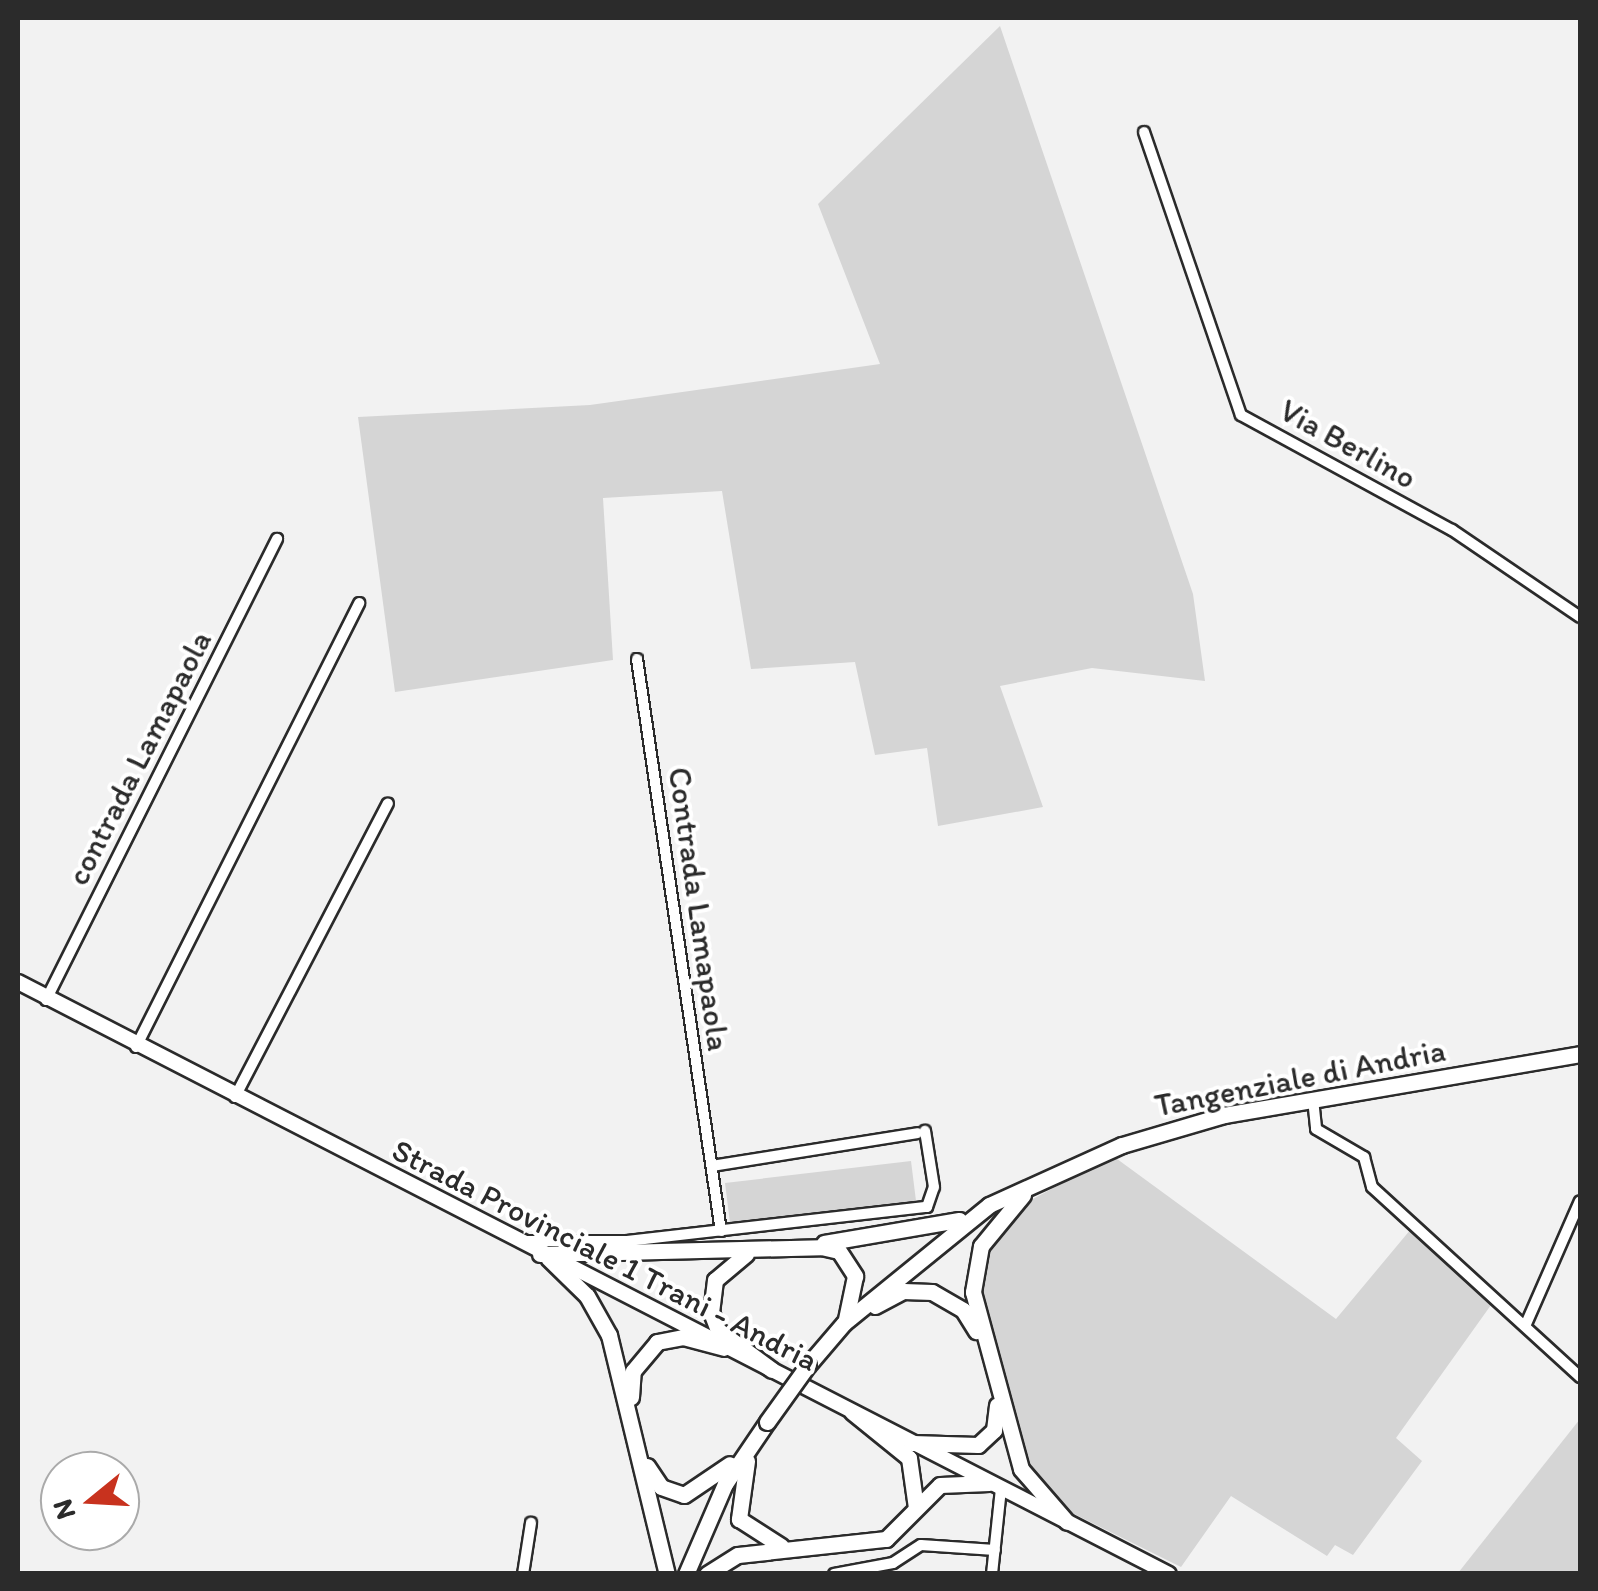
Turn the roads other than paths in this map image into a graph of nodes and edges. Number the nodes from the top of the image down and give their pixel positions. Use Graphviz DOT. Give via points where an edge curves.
graph roads {
  1 [pos="1144,132"];
  2 [pos="277,539"];
  3 [pos="360,604"];
  4 [pos="1580,617"];
  5 [pos="637,659"];
  6 [pos="388,803"];
  7 [pos="18,982"];
  8 [pos="46,1000"];
  9 [pos="136,1048"];
  10 [pos="1580,1054"];
  11 [pos="235,1098"];
  12 [pos="1313,1099"];
  13 [pos="712,1166"];
  14 [pos="1056,1174"];
  15 [pos="1580,1200"];
  16 [pos="981,1211"];
  17 [pos="720,1230"];
  18 [pos="512,1240"];
  19 [pos="788,1247"];
  20 [pos="768,1248"];
  21 [pos="544,1256"];
  22 [pos="844,1323"];
  23 [pos="1526,1324"];
  24 [pos="982,1343"];
  25 [pos="824,1344"];
  26 [pos="724,1348"];
  27 [pos="772,1370"];
  28 [pos="1580,1376"];
  29 [pos="996,1391"];
  30 [pos="852,1412"];
  31 [pos="630,1416"];
  32 [pos="762,1428"];
  33 [pos="912,1443"];
  34 [pos="639,1448"];
  35 [pos="741,1454"];
  36 [pos="995,1486"];
  37 [pos="915,1510"];
  38 [pos="531,1522"];
  39 [pos="1067,1522"];
  40 [pos="790,1548"];
  41 [pos="995,1550"];
  42 [pos="523,1574"];
  43 [pos="666,1574"];
  44 [pos="686,1574"];
  45 [pos="707,1574"];
  46 [pos="834,1574"];
  47 [pos="992,1574"];
  48 [pos="1170,1574"];
  1 -- 4 [label="street, Via Berlino" via="1241,416 1452,530"];
  2 -- 8 [label="street, contrada Lamapaola"];
  3 -- 9 [label="street"];
  5 -- 13 [label="street, Contrada Lamapaola"];
  6 -- 11 [label="street"];
  7 -- 8 [label="main road, Strada Provinciale 1 Trani - Andria"];
  8 -- 9 [label="main road, Strada Provinciale 1 Trani - Andria"];
  9 -- 11 [label="main road, Strada Provinciale 1 Trani - Andria"];
  10 -- 12 [label="main road, Tangenziale di Andria"];
  11 -- 18 [label="main road, Strada Provinciale 1 Trani - Andria"];
  12 -- 14 [label="main road, Tangenziale di Andria" via="1154,1133"];
  12 -- 23 [label="street" via="1316,1128 1364,1157 1372,1187"];
  13 -- 17 [label="street, Contrada Lamapaola"];
  13 -- 17 [label="street" via="921,1132 934,1187 926,1207"];
  14 -- 16 [label="main road, Tangenziale di Andria"];
  14 -- 24 [label="main road" via="1010,1206 981,1246 973,1292"];
  15 -- 23 [label="street"];
  16 -- 19 [label="main road" via="927,1230"];
  16 -- 22 [label="main road, Tangenziale di Andria"];
  17 -- 18 [label="street"];
  18 -- 21 [label="main road, Strada Provinciale 1 Trani - Andria"];
  19 -- 20 [label="main road"];
  19 -- 22 [label="main road" via="821,1246 849,1261 854,1296"];
  20 -- 21 [label="main road"];
  20 -- 27 [label="main road" via="726,1265 710,1298 718,1330"];
  21 -- 26 [label="main road, Strada Provinciale 1 Trani - Andria"];
  21 -- 31 [label="main road" via="600,1316"];
  22 -- 25 [label="main road, Tangenziale di Andria"];
  23 -- 28 [label="street"];
  24 -- 25 [label="main road" via="954,1303 916,1290 886,1298"];
  24 -- 29 [label="main road"];
  25 -- 32 [label="main road, Tangenziale di Andria, bridge"];
  26 -- 27 [label="main road, Strada Provinciale 1 Trani - Andria"];
  26 -- 31 [label="main road" via="683,1337 658,1342 634,1371"];
  27 -- 30 [label="main road, Strada Provinciale 1 Trani - Andria"];
  29 -- 33 [label="main road" via="997,1419 978,1445"];
  29 -- 39 [label="main road" via="1025,1478"];
  30 -- 33 [label="main road, Strada Provinciale 1 Trani - Andria"];
  30 -- 37 [label="main road" via="909,1458 920,1486"];
  31 -- 34 [label="main road"];
  32 -- 35 [label="main road, Tangenziale di Andria"];
  32 -- 40 [label="main road" via="737,1513 756,1538"];
  33 -- 36 [label="main road, Strada Provinciale 1 Trani - Andria"];
  34 -- 35 [label="main road" via="661,1487 684,1495"];
  34 -- 43 [label="main road"];
  35 -- 44 [label="main road, Tangenziale di Andria"];
  36 -- 37 [label="main road" via="948,1482"];
  36 -- 39 [label="main road, Strada Provinciale 1 Trani - Andria"];
  36 -- 41 [label="street"];
  37 -- 40 [label="main road" via="886,1539"];
  38 -- 42 [label="street"];
  39 -- 48 [label="main road, Strada Provinciale 1 Trani - Andria"];
  40 -- 45 [label="main road" via="738,1555"];
  41 -- 46 [label="street" via="921,1545 893,1563"];
  41 -- 47 [label="street"];
}
